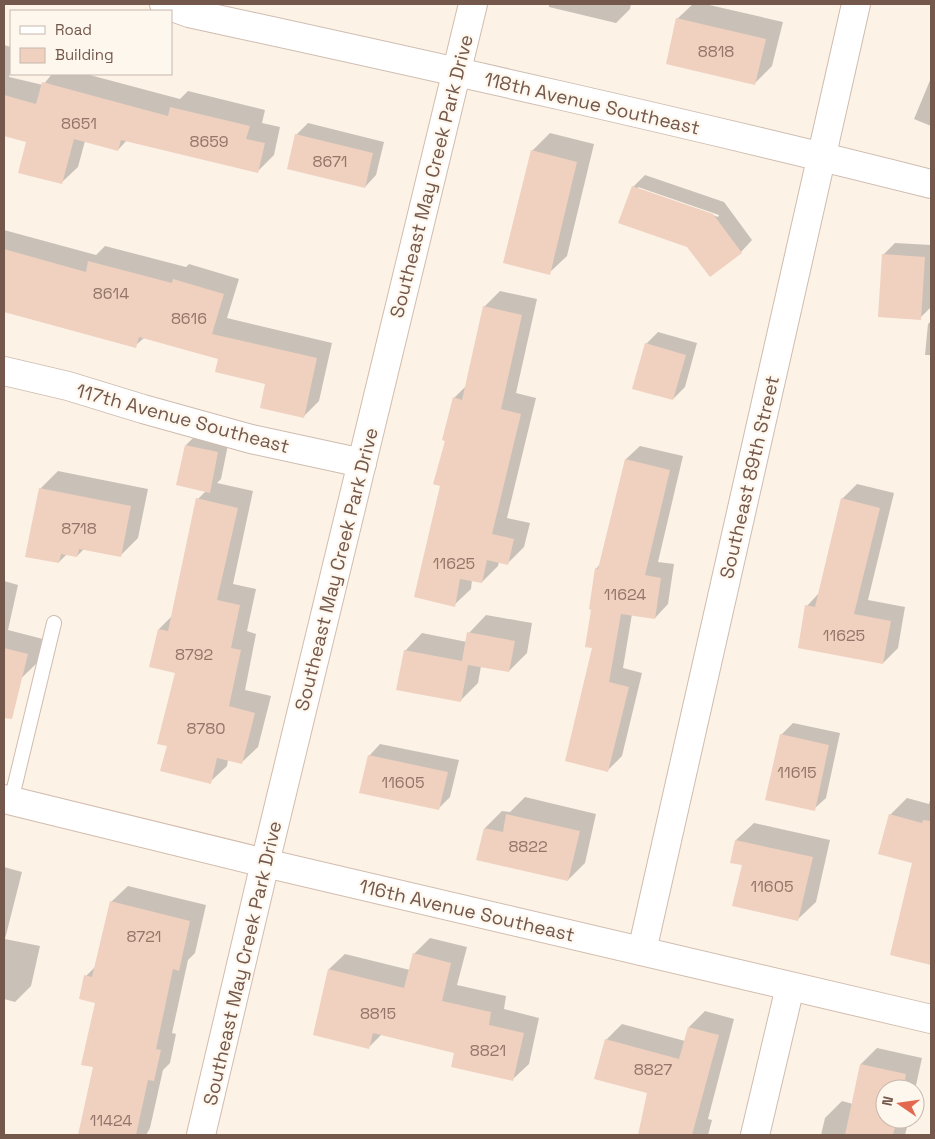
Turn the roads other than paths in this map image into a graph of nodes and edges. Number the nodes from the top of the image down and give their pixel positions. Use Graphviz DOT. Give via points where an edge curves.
graph roads {
  1 [pos="164,4"];
  2 [pos="473,4"];
  3 [pos="856,4"];
  4 [pos="457,71"];
  5 [pos="822,156"];
  6 [pos="931,184"];
  7 [pos="4,371"];
  8 [pos="362,464"];
  9 [pos="54,623"];
  10 [pos="7,800"];
  11 [pos="265,863"];
  12 [pos="642,951"];
  13 [pos="790,987"];
  14 [pos="931,1019"];
  15 [pos="202,1135"];
  16 [pos="755,1135"];
  1 -- 4 [label="street, 118th Avenue Southeast"];
  2 -- 4 [label="street, Southeast May Creek Park Drive"];
  3 -- 5 [label="street, Southeast 89th Street"];
  4 -- 5 [label="street, 118th Avenue Southeast"];
  4 -- 8 [label="street, Southeast May Creek Park Drive"];
  5 -- 6 [label="street, 118th Avenue Southeast"];
  5 -- 12 [label="street, Southeast 89th Street"];
  7 -- 8 [label="street, 117th Avenue Southeast" via="68,386 251,439"];
  8 -- 11 [label="street, Southeast May Creek Park Drive"];
  9 -- 10 [label="lane"];
  10 -- 11 [label="street, 116th Avenue Southeast"];
  11 -- 12 [label="street, 116th Avenue Southeast"];
  11 -- 15 [label="street, Southeast May Creek Park Drive"];
  12 -- 13 [label="street, 116th Avenue Southeast"];
  13 -- 14 [label="street, 116th Avenue Southeast"];
  13 -- 16 [label="street"];
}
